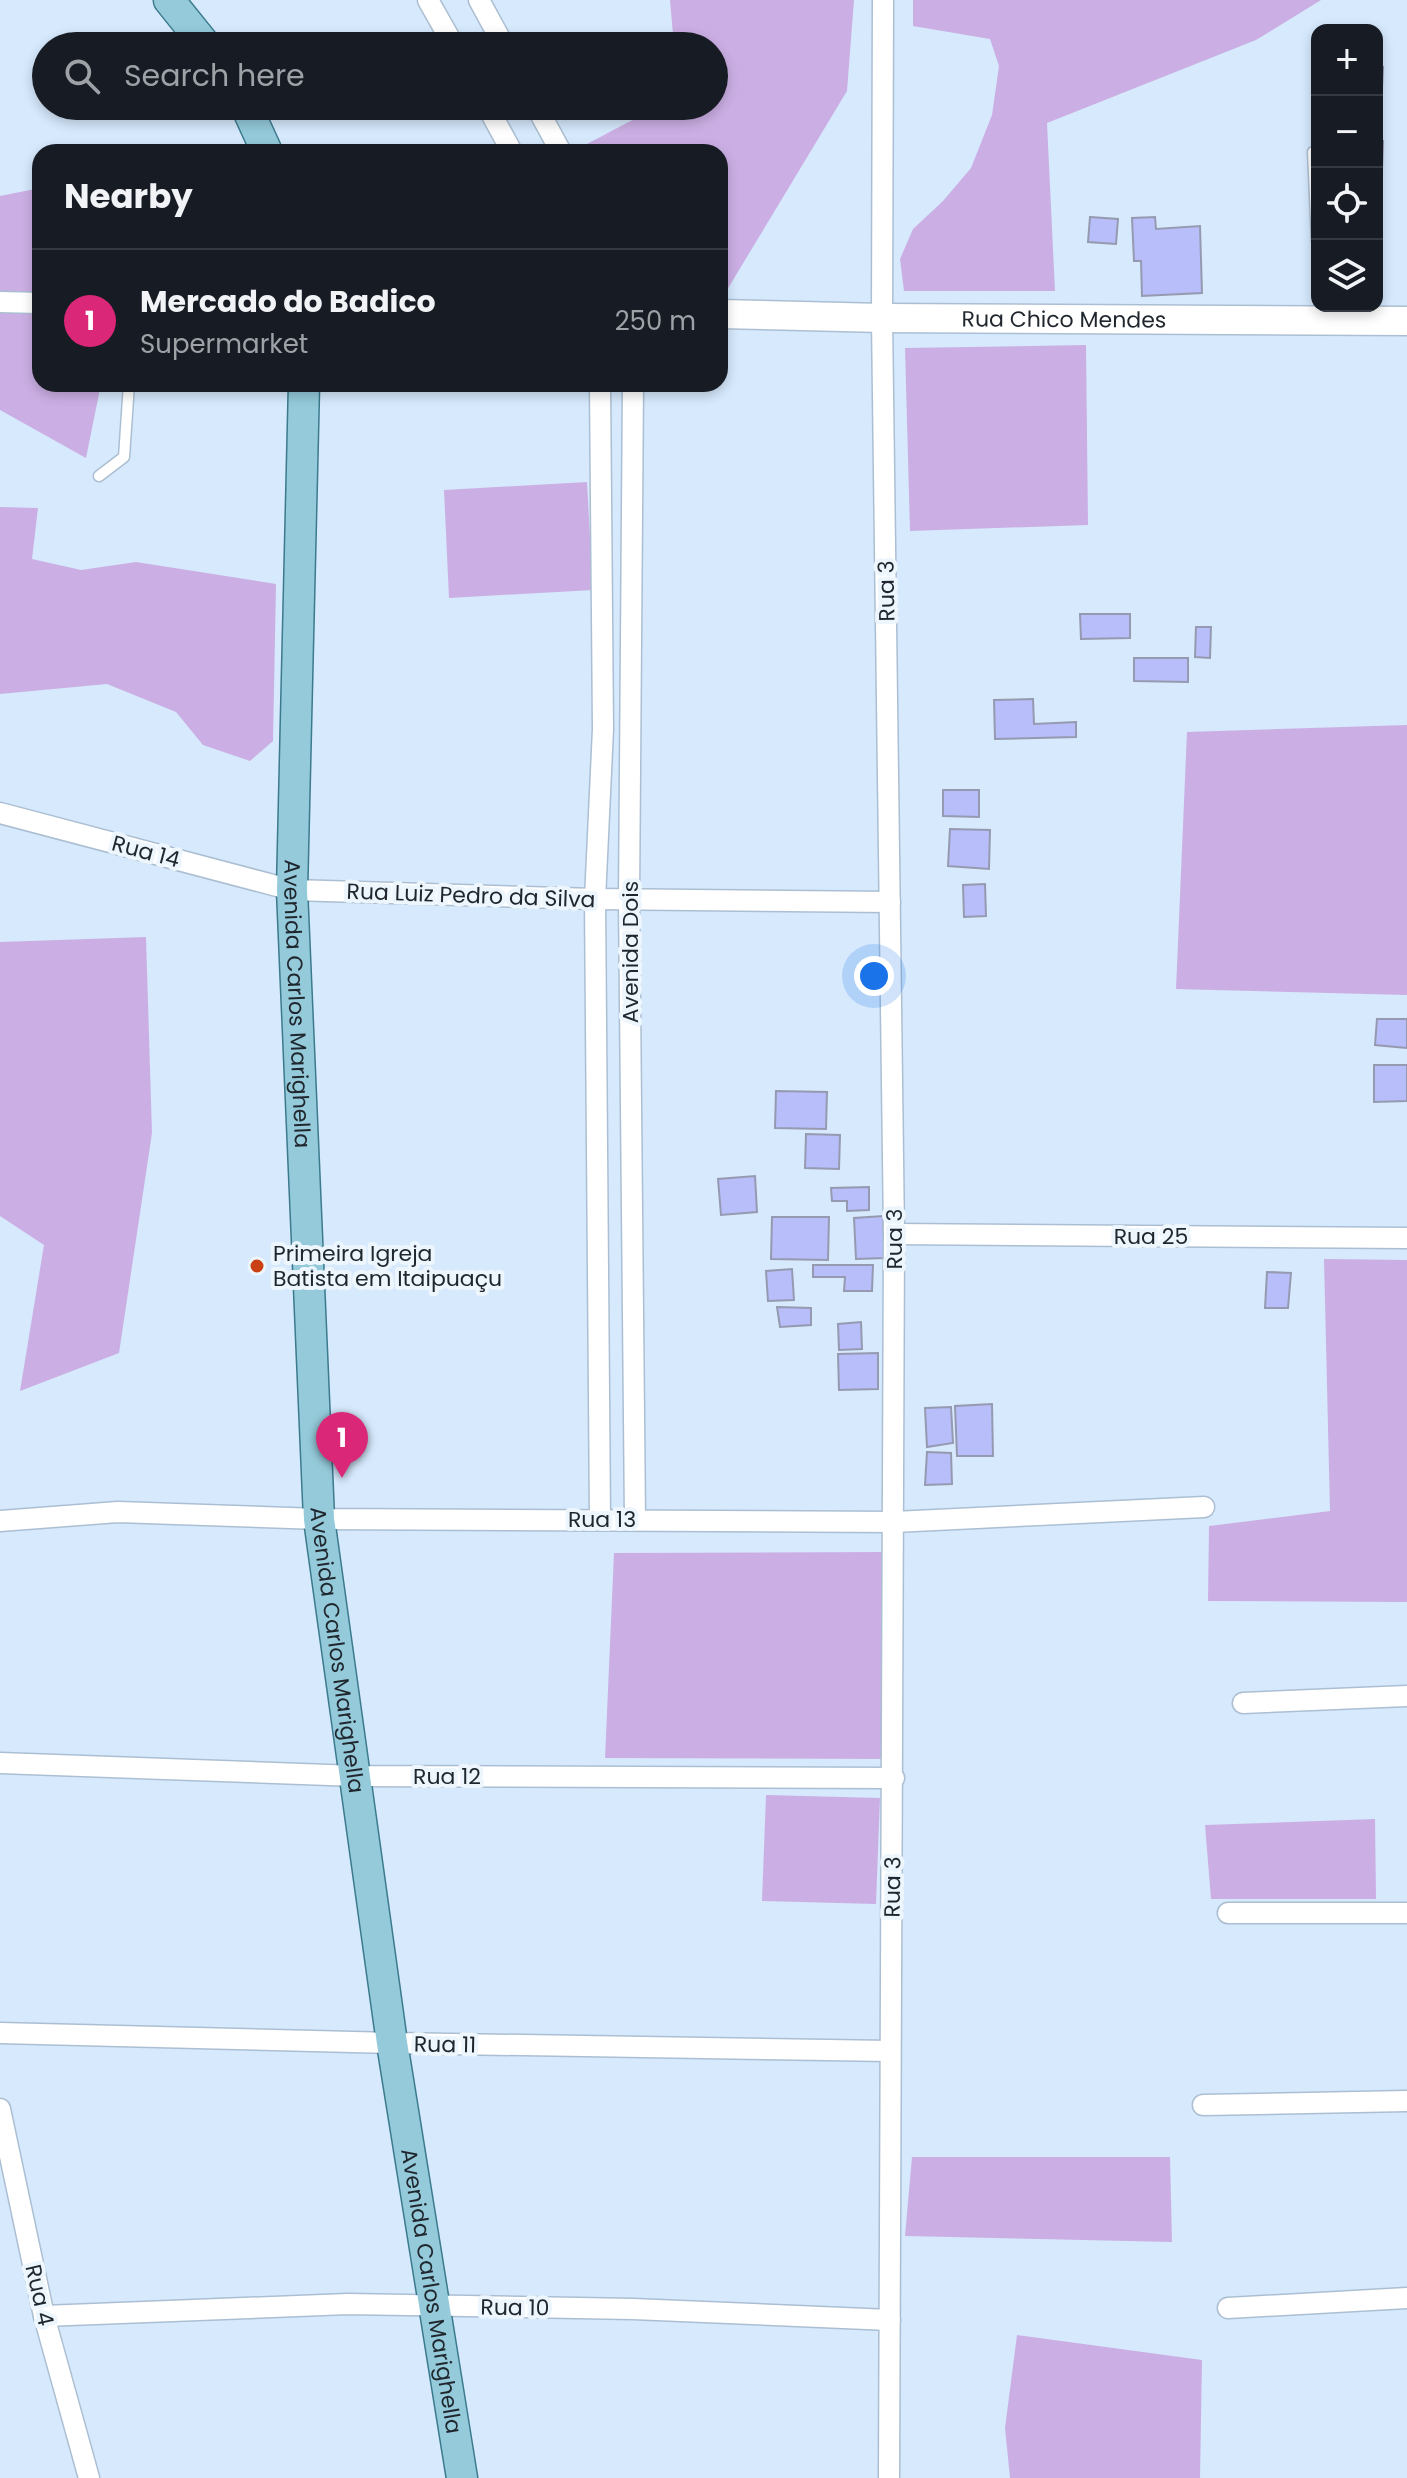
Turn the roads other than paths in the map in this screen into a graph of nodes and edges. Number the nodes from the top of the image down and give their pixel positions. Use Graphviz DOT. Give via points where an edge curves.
graph roads {
  1 [pos="169,0"];
  2 [pos="428,0"];
  3 [pos="479,0"];
  4 [pos="883,0"];
  5 [pos="195,32"];
  6 [pos="446,32"];
  7 [pos="496,32"];
  8 [pos="252,120"];
  9 [pos="495,120"];
  10 [pos="544,120"];
  11 [pos="263,144"];
  12 [pos="508,144"];
  13 [pos="557,144"];
  14 [pos="1314,168"];
  15 [pos="1317,240"];
  16 [pos="0,302"];
  17 [pos="32,303"];
  18 [pos="1320,313"];
  19 [pos="728,314"];
  20 [pos="882,318"];
  21 [pos="1407,321"];
  22 [pos="128,392"];
  23 [pos="304,392"];
  24 [pos="600,392"];
  25 [pos="633,392"];
  26 [pos="99,476"];
  27 [pos="0,813"];
  28 [pos="292,890"];
  29 [pos="595,899"];
  30 [pos="629,899"];
  31 [pos="890,902"];
  32 [pos="894,1234"];
  33 [pos="1407,1238"];
  34 [pos="1204,1507"];
  35 [pos="319,1519"];
  36 [pos="600,1519"];
  37 [pos="635,1520"];
  38 [pos="0,1521"];
  39 [pos="894,1522"];
  40 [pos="1407,1696"];
  41 [pos="1243,1703"];
  42 [pos="0,1763"];
  43 [pos="356,1776"];
  44 [pos="894,1778"];
  45 [pos="1228,1913"];
  46 [pos="1407,1913"];
  47 [pos="0,2033"];
  48 [pos="392,2043"];
  49 [pos="890,2051"];
  50 [pos="1407,2101"];
  51 [pos="1203,2105"];
  52 [pos="0,2109"];
  53 [pos="1407,2298"];
  54 [pos="433,2307"];
  55 [pos="1228,2308"];
  56 [pos="44,2316"];
  57 [pos="890,2320"];
  58 [pos="89,2478"];
  59 [pos="462,2478"];
  60 [pos="889,2478"];
  1 -- 5 [label="main road"];
  2 -- 6 [label="street"];
  3 -- 7 [label="street"];
  4 -- 20 [label="street, Rua 3"];
  8 -- 11 [label="main road"];
  9 -- 12 [label="street"];
  10 -- 13 [label="street"];
  14 -- 15 [label="lane"];
  16 -- 17 [label="street"];
  18 -- 20 [label="main road, Rua Chico Mendes"];
  18 -- 21 [label="main road, Rua Chico Mendes"];
  19 -- 20 [label="main road, Rua Chico Mendes"];
  20 -- 31 [label="street, Rua 3"];
  22 -- 26 [label="lane" via="124,457"];
  23 -- 28 [label="main road, Avenida Carlos Marighella"];
  24 -- 29 [label="street, Avenida Dois" via="603,729"];
  25 -- 30 [label="street, Avenida Dois"];
  27 -- 28 [label="street, Rua 14"];
  28 -- 29 [label="street, Rua Luiz Pedro da Silva"];
  28 -- 35 [label="main road, Avenida Carlos Marighella"];
  29 -- 30 [label="street, Rua Luiz Pedro da Silva"];
  29 -- 36 [label="street, Avenida Dois"];
  30 -- 31 [label="street, Rua Luiz Pedro da Silva"];
  30 -- 37 [label="street, Avenida Dois"];
  31 -- 32 [label="street, Rua 3"];
  32 -- 33 [label="street, Rua 25"];
  32 -- 39 [label="street, Rua 3"];
  34 -- 39 [label="street, Rua 13"];
  35 -- 36 [label="street, Rua 13"];
  35 -- 38 [label="street, Rua 13" via="118,1512"];
  35 -- 43 [label="main road, Avenida Carlos Marighella"];
  36 -- 37 [label="street, Rua 13"];
  37 -- 39 [label="street, Rua 13"];
  39 -- 44 [label="street, Rua 3"];
  40 -- 41 [label="street"];
  42 -- 43 [label="street, Rua 12"];
  43 -- 44 [label="street, Rua 12"];
  43 -- 48 [label="main road, Avenida Carlos Marighella"];
  44 -- 49 [label="street, Rua 3"];
  45 -- 46 [label="street"];
  47 -- 48 [label="street, Rua 11"];
  48 -- 49 [label="street, Rua 11"];
  48 -- 54 [label="main road, Avenida Carlos Marighella"];
  49 -- 57 [label="street, Rua 3"];
  50 -- 51 [label="street"];
  52 -- 56 [label="street, Rua 4"];
  53 -- 55 [label="street"];
  54 -- 56 [label="street, Rua 10" via="348,2304"];
  54 -- 57 [label="street, Rua 10"];
  54 -- 59 [label="main road, Avenida Carlos Marighella"];
  56 -- 58 [label="street, Rua 4"];
  57 -- 60 [label="street, Rua 3"];
}
